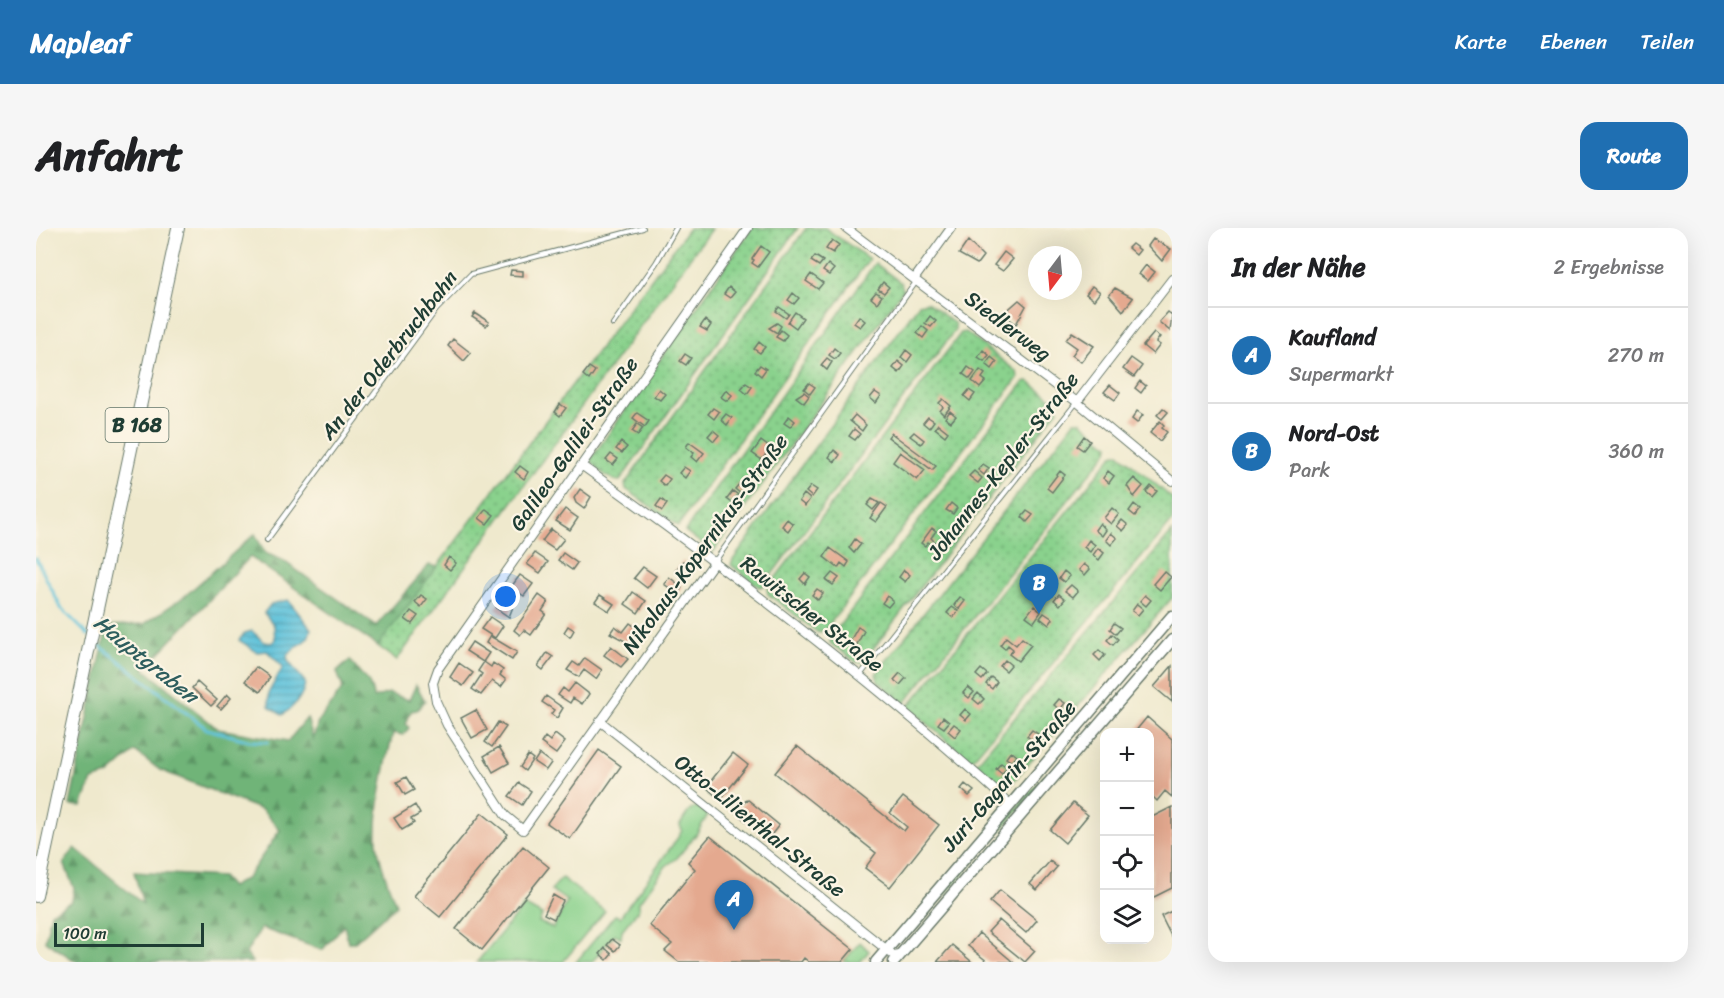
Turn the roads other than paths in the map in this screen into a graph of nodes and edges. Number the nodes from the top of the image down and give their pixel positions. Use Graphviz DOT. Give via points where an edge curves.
graph roads {
  1 [pos="178,228"];
  2 [pos="643,228"];
  3 [pos="676,228"];
  4 [pos="748,228"];
  5 [pos="846,228"];
  6 [pos="951,228"];
  7 [pos="916,279"];
  8 [pos="1172,279"];
  9 [pos="613,324"];
  10 [pos="1077,402"];
  11 [pos="581,465"];
  12 [pos="1172,481"];
  13 [pos="267,540"];
  14 [pos="715,561"];
  15 [pos="1172,616"];
  16 [pos="1172,640"];
  17 [pos="861,674"];
  18 [pos="600,722"];
  19 [pos="1010,804"];
  20 [pos="523,830"];
  21 [pos="36,896"];
  22 [pos="887,950"];
  23 [pos="895,960"];
  24 [pos="876,962"];
  1 -- 21 [label="main road, B 168"];
  2 -- 13 [label="lane, An der Oderbruchbahn" via="471,274 436,310"];
  3 -- 9 [label="lane"];
  4 -- 11 [label="street, Galileo-Galilei-Straße"];
  5 -- 7 [label="street, Siedlerweg"];
  6 -- 7 [label="street"];
  7 -- 10 [label="street, Siedlerweg"];
  7 -- 14 [label="lane, Nikolaus-Kopernikus-Straße"];
  8 -- 10 [label="street, Johannes-Kepler-Straße"];
  10 -- 12 [label="street, Siedlerweg"];
  10 -- 17 [label="lane, Johannes-Kepler-Straße"];
  11 -- 14 [label="street, Rawitscher Straße"];
  11 -- 20 [label="street, Galileo-Galilei-Straße" via="438,669 433,683 447,725 505,815"];
  14 -- 17 [label="street, Rawitscher Straße"];
  14 -- 18 [label="street, Nikolaus-Kopernikus-Straße"];
  15 -- 19 [label="street, Juri-Gagarin-Straße"];
  16 -- 23 [label="street, Juri-Gagarin-Straße"];
  17 -- 19 [label="street, Rawitscher Straße"];
  18 -- 20 [label="street, Nikolaus-Kopernikus-Straße"];
  18 -- 22 [label="street, Otto-Lilienthal-Straße"];
  19 -- 22 [label="street, Juri-Gagarin-Straße"];
  22 -- 23 [label="street, Otto-Lilienthal-Straße"];
  22 -- 24 [label="street, Juri-Gagarin-Straße"];
}
